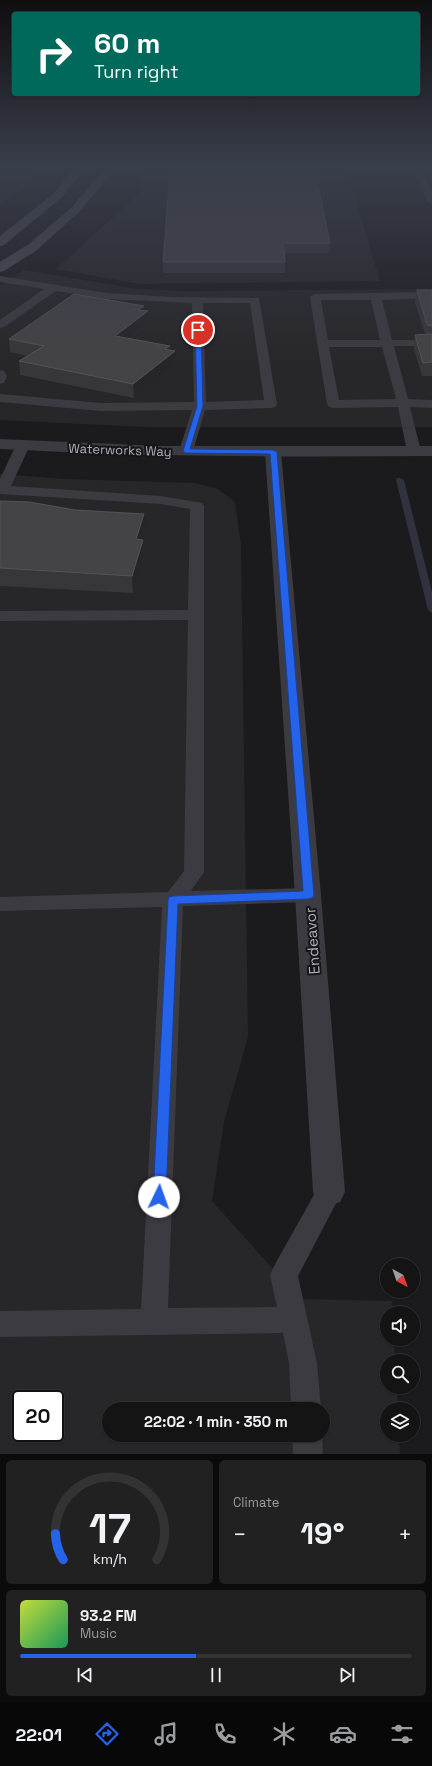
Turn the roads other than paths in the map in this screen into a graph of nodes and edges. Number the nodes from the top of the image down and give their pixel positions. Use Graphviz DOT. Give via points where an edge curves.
graph roads {
  1 [pos="10,234"];
  2 [pos="47,234"];
  3 [pos="0,242"];
  4 [pos="0,268"];
  5 [pos="0,279"];
  6 [pos="53,288"];
  7 [pos="432,295"];
  8 [pos="376,297"];
  9 [pos="197,300"];
  10 [pos="0,325"];
  11 [pos="387,343"];
  12 [pos="432,343"];
  13 [pos="324,344"];
  14 [pos="0,374"];
  15 [pos="0,380"];
  16 [pos="0,398"];
  17 [pos="403,404"];
  18 [pos="432,404"];
  19 [pos="200,406"];
  20 [pos="0,444"];
  21 [pos="24,445"];
  22 [pos="186,451"];
  23 [pos="414,451"];
  24 [pos="432,451"];
  25 [pos="273,452"];
  26 [pos="1,489"];
  27 [pos="196,615"];
  28 [pos="0,616"];
  29 [pos="308,895"];
  30 [pos="173,900"];
  31 [pos="0,904"];
  32 [pos="328,1192"];
  33 [pos="294,1320"];
  34 [pos="154,1322"];
  35 [pos="0,1324"];
  36 [pos="306,1402"];
  37 [pos="307,1442"];
  38 [pos="308,1454"];
  1 -- 3 [label="main road"];
  2 -- 4 [label="main road"];
  5 -- 6 [label="lane"];
  6 -- 9 [label="lane" via="106,296"];
  6 -- 10 [label="lane"];
  7 -- 8 [label="lane"];
  8 -- 11 [label="lane"];
  8 -- 13 [label="lane" via="315,297"];
  9 -- 19 [label="lane"];
  9 -- 19 [label="lane" via="256,300 271,404"];
  11 -- 12 [label="lane"];
  11 -- 13 [label="lane"];
  11 -- 17 [label="lane"];
  13 -- 17 [label="lane" via="333,404"];
  14 -- 15 [label="lane"];
  16 -- 19 [label="lane" via="101,407"];
  17 -- 18 [label="lane"];
  17 -- 23 [label="lane"];
  19 -- 22 [label="lane"];
  20 -- 21 [label="street, Waterworks Way"];
  21 -- 22 [label="street, Waterworks Way"];
  21 -- 26 [label="lane"];
  22 -- 25 [label="street, Waterworks Way"];
  23 -- 24 [label="street, Waterworks Way"];
  23 -- 25 [label="street, Waterworks Way"];
  25 -- 29 [label="street, Endeavor"];
  26 -- 27 [label="lane" via="161,500 197,506"];
  27 -- 28 [label="lane"];
  27 -- 30 [label="lane" via="194,872"];
  29 -- 30 [label="lane"];
  29 -- 32 [label="street, Endeavor"];
  30 -- 31 [label="lane"];
  30 -- 34 [label="lane"];
  32 -- 33 [label="lane" via="284,1275"];
  33 -- 34 [label="lane"];
  33 -- 36 [label="lane" via="303,1363"];
  34 -- 35 [label="lane"];
  37 -- 38 [label="lane"];
}
